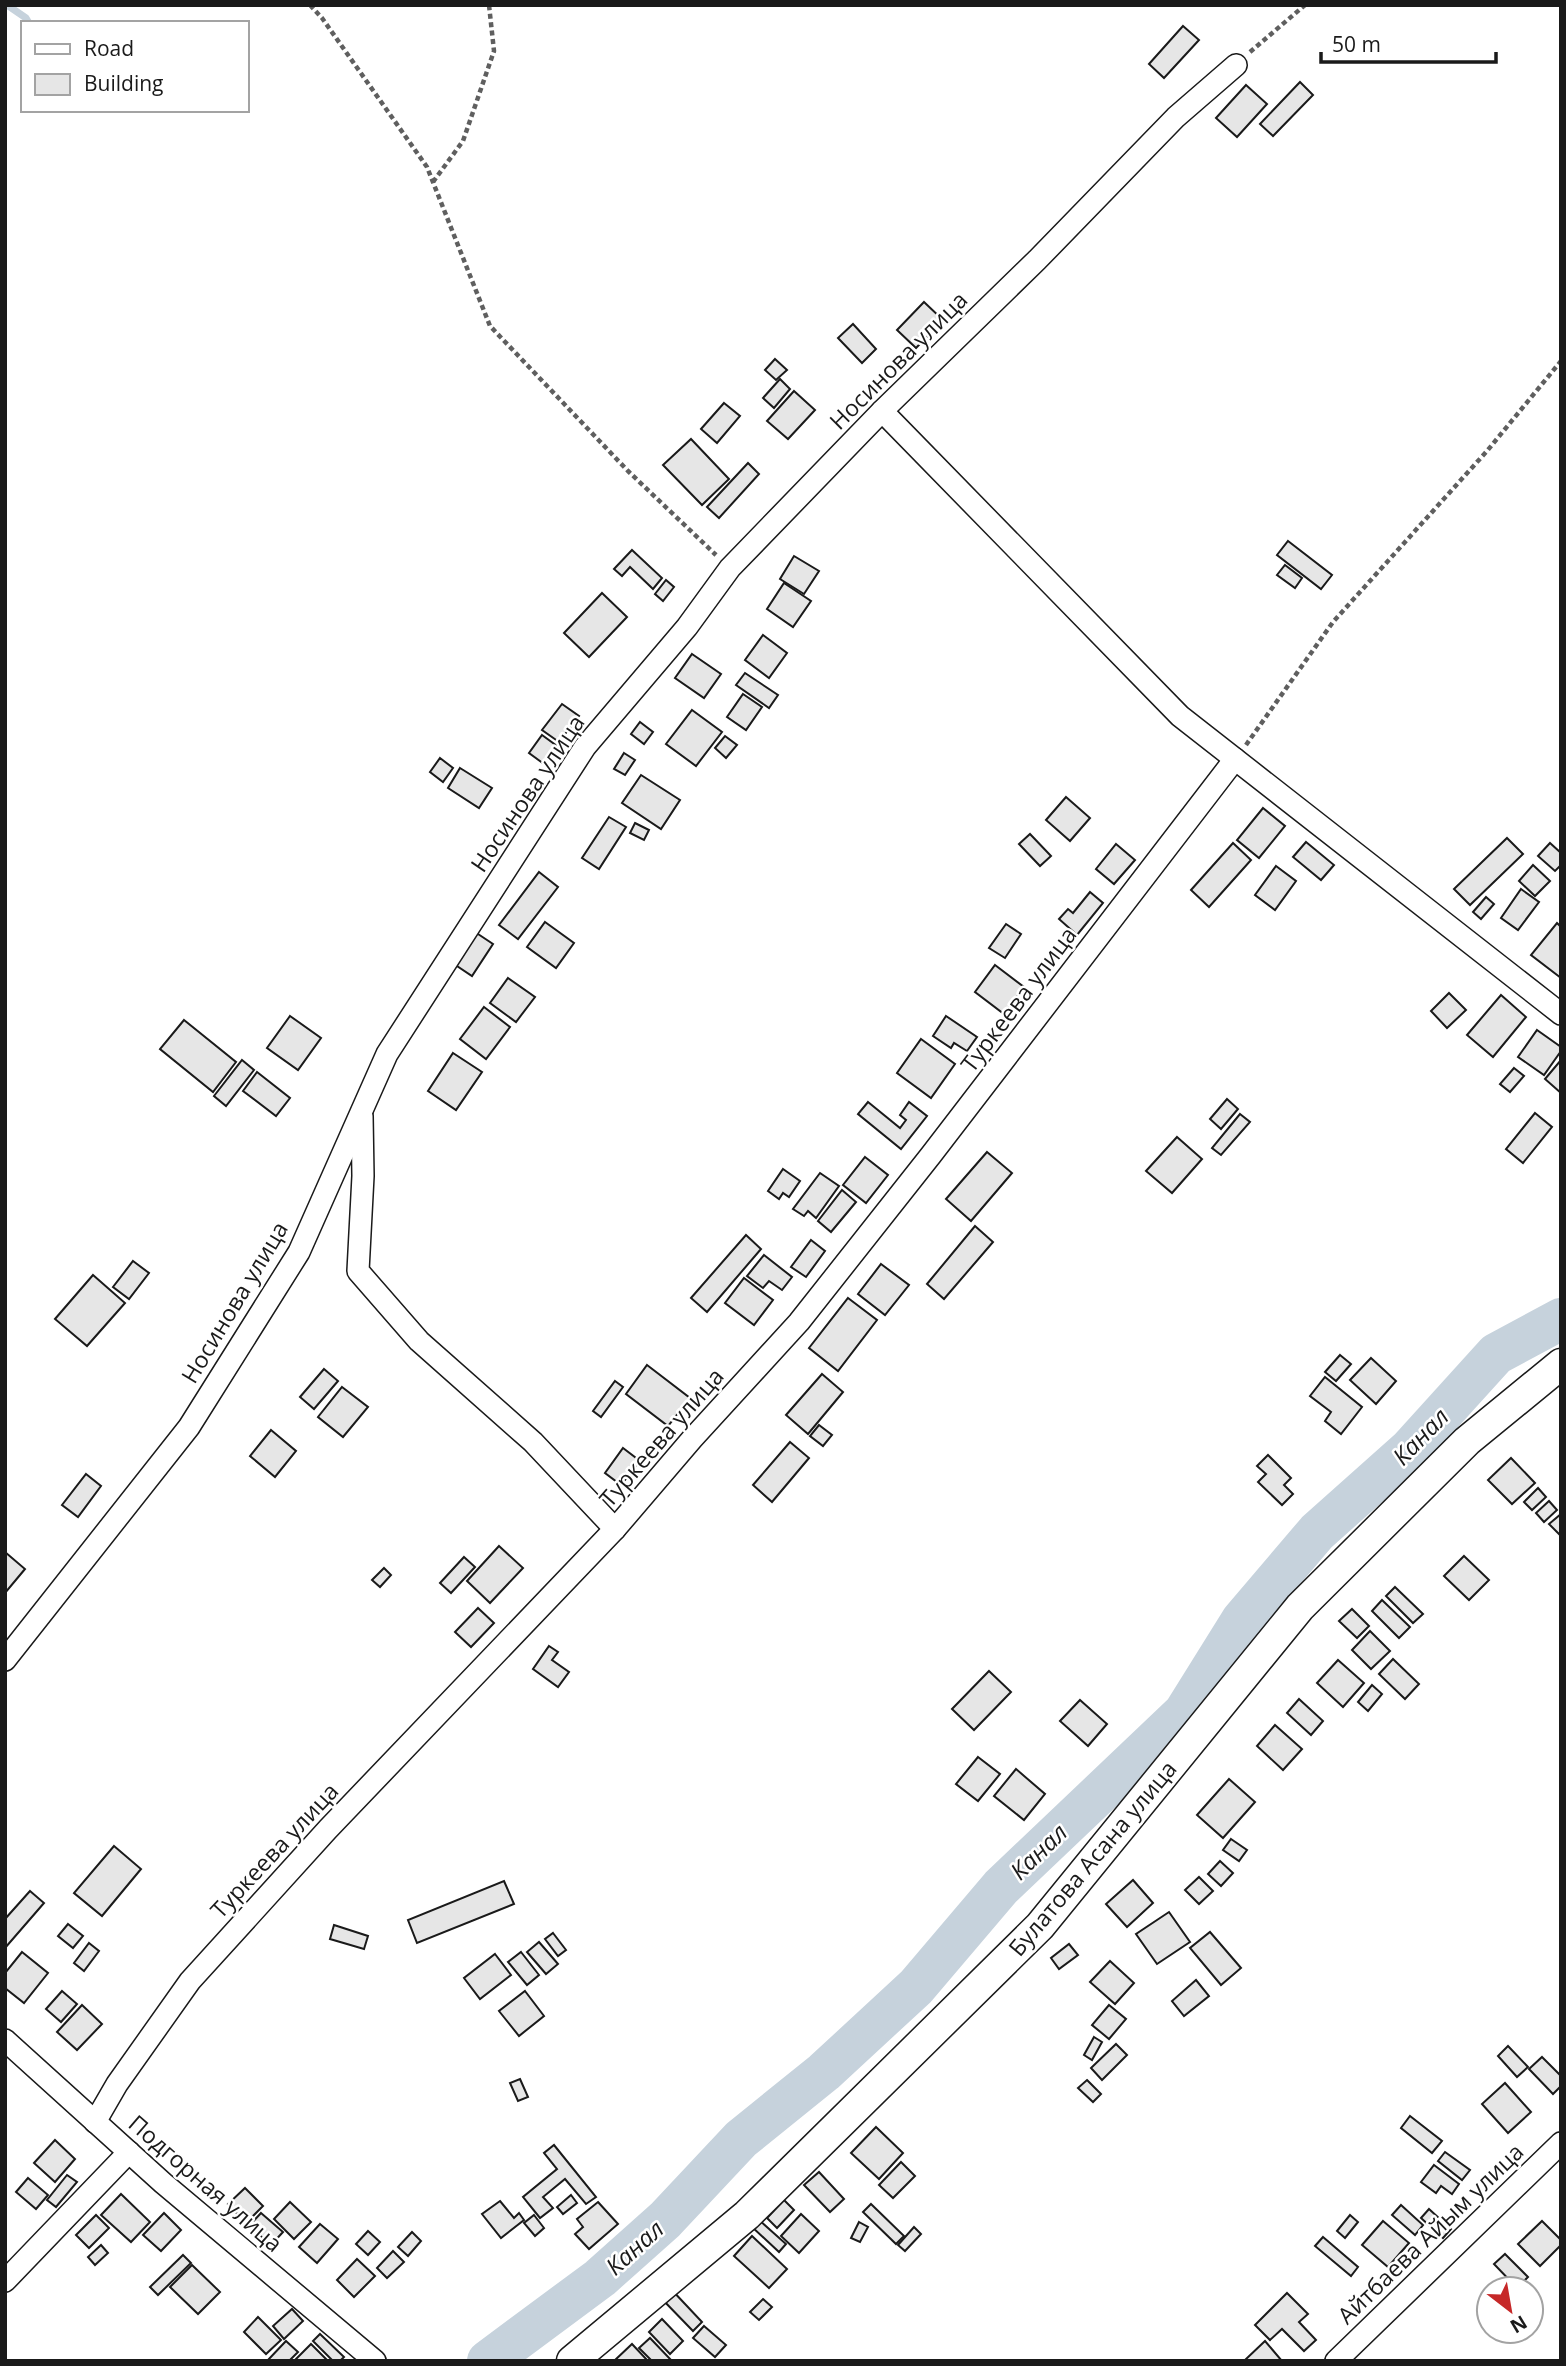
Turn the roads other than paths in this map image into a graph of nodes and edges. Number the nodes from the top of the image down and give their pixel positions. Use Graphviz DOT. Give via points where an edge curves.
graph roads {
  1 [pos="1236,65"];
  2 [pos="882,411"];
  3 [pos="1235,759"];
  4 [pos="1561,1014"];
  5 [pos="362,1111"];
  6 [pos="1561,1364"];
  7 [pos="615,1529"];
  8 [pos="5,1660"];
  9 [pos="5,2040"];
  10 [pos="95,2122"];
  11 [pos="1561,2143"];
  12 [pos="128,2152"];
  13 [pos="5,2281"];
  14 [pos="375,2361"];
  15 [pos="572,2361"];
  16 [pos="1336,2361"];
  1 -- 2 [label="street, Носинова улица" via="1176,117"];
  2 -- 3 [label="street" via="1180,716"];
  2 -- 5 [label="street, Носинова улица" via="730,568 687,627 585,747 387,1054"];
  3 -- 4 [label="street"];
  3 -- 7 [label="street, Туркеева улица" via="799,1322"];
  5 -- 7 [label="street" via="358,1272 419,1341 533,1442"];
  5 -- 8 [label="street, Носинова улица" via="299,1252 189,1427"];
  6 -- 15 [label="street, Булатова Асана улица" via="1467,1441 1300,1607 1040,1926 747,2215"];
  7 -- 10 [label="street, Туркеева улица" via="328,1829 190,1981"];
  9 -- 10 [label="street, Подгорная улица"];
  10 -- 12 [label="street, Подгорная улица"];
  11 -- 16 [label="street, Айтбаева Айым улица"];
  12 -- 13 [label="street"];
  12 -- 14 [label="street, Подгорная улица"];
}
